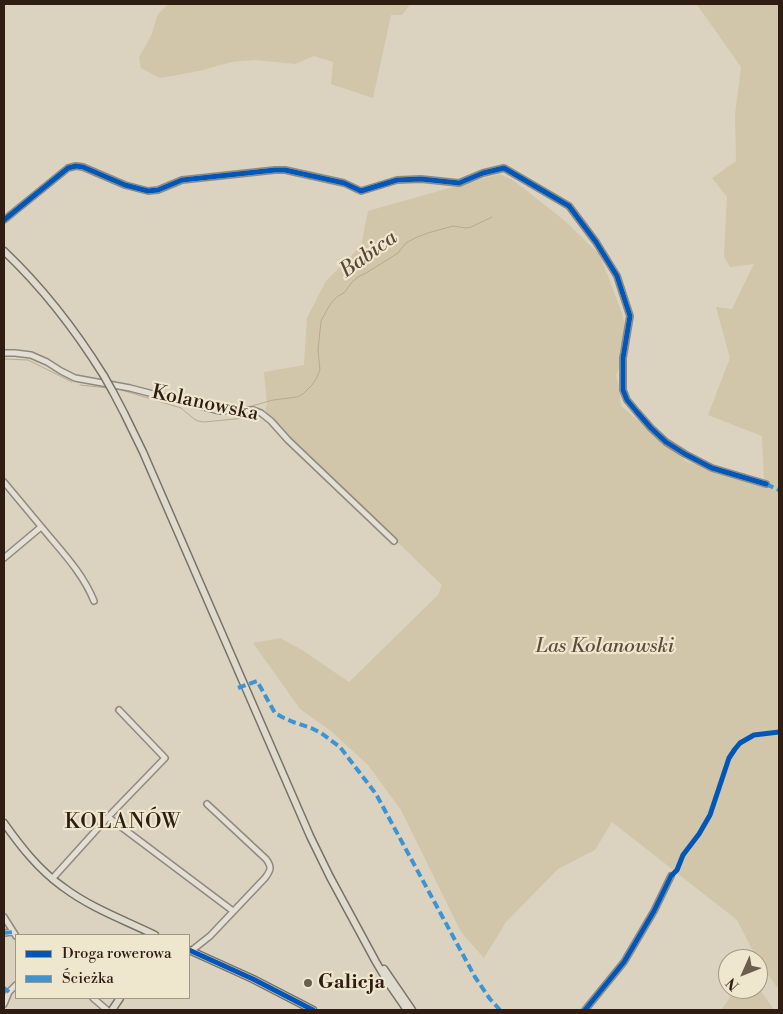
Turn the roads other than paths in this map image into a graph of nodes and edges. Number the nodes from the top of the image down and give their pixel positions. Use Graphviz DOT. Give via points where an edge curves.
graph roads {
  1 [pos="4,220"];
  2 [pos="4,251"];
  3 [pos="4,353"];
  4 [pos="4,482"];
  5 [pos="766,484"];
  6 [pos="41,527"];
  7 [pos="394,541"];
  8 [pos="4,558"];
  9 [pos="94,601"];
  10 [pos="119,710"];
  11 [pos="207,804"];
  12 [pos="108,816"];
  13 [pos="4,822"];
  14 [pos="671,876"];
  15 [pos="52,878"];
  16 [pos="233,911"];
  17 [pos="4,918"];
  18 [pos="4,933"];
  19 [pos="15,934"];
  20 [pos="153,934"];
  21 [pos="366,941"];
  22 [pos="190,950"];
  23 [pos="15,986"];
  24 [pos="4,988"];
  25 [pos="9,992"];
  26 [pos="94,999"];
  27 [pos="119,999"];
  28 [pos="4,1004"];
  29 [pos="107,1010"];
  30 [pos="112,1010"];
  31 [pos="312,1010"];
  32 [pos="407,1010"];
  33 [pos="412,1010"];
  34 [pos="585,1010"];
  1 -- 5 [label="street" via="68,168 76,166 148,191 182,180 275,170 344,183 360,191 397,180 459,183 504,168 569,206 618,276 630,316 623,358 622,390 627,400 666,442 685,454 712,468"];
  2 -- 21 [label="main road, bridge" via="63,316 113,392 310,836"];
  3 -- 7 [label="street, Kolanowska" via="31,355 75,378 130,388 219,411 253,410 262,413"];
  4 -- 6 [label="street"];
  6 -- 8 [label="street"];
  6 -- 9 [label="street" via="79,574"];
  10 -- 12 [label="street" via="165,758"];
  11 -- 16 [label="street" via="270,864 266,878"];
  12 -- 15 [label="street"];
  12 -- 16 [label="street"];
  13 -- 15 [label="main road" via="29,856"];
  14 -- 34 [label="street" via="624,962"];
  15 -- 20 [label="main road" via="84,901"];
  16 -- 22 [label="street" via="210,936"];
  17 -- 19 [label="street"];
  18 -- 19 [label="street"];
  21 -- 32 [label="main road"];
  21 -- 33 [label="main road"];
  22 -- 31 [label="main road"];
  23 -- 25 [label="street"];
  24 -- 25 [label="street"];
  25 -- 28 [label="street"];
  26 -- 29 [label="street"];
  27 -- 30 [label="main road"];
}
